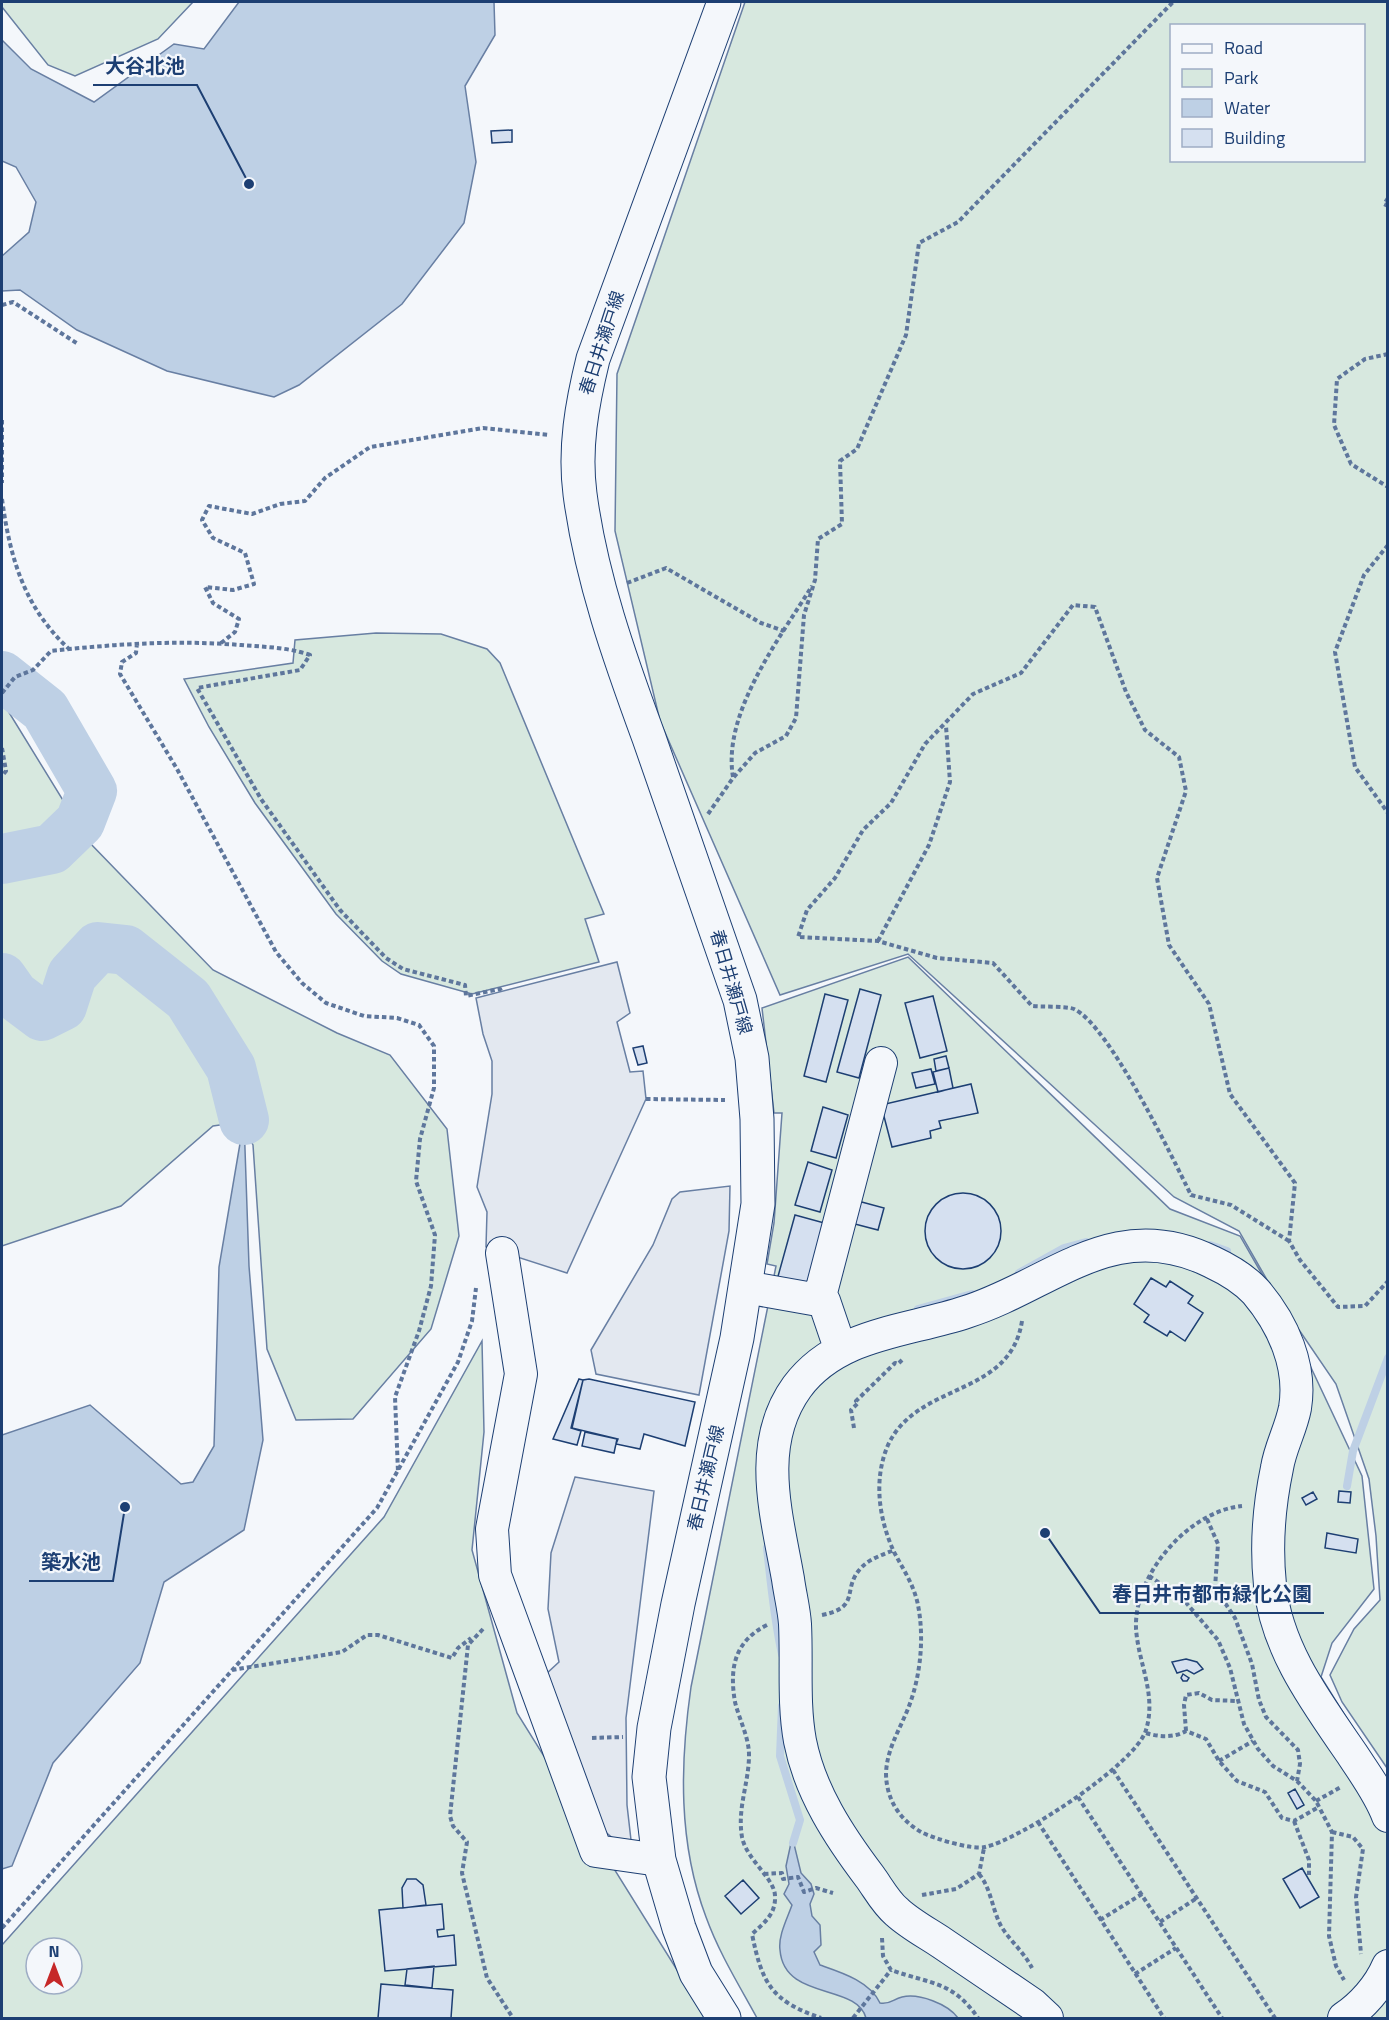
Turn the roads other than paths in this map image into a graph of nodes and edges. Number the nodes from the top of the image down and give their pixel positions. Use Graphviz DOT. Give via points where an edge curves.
graph roads {
  1 [pos="724,2"];
  2 [pos="881,1064"];
  3 [pos="502,1253"];
  4 [pos="745,1287"];
  5 [pos="819,1300"];
  6 [pos="840,1348"];
  7 [pos="1388,1816"];
  8 [pos="659,1860"];
  9 [pos="1373,1964"];
  10 [pos="1039,2011"];
  11 [pos="723,2019"];
  12 [pos="1344,2019"];
  1 -- 4 [label="main road, 春日井瀬戸線" via="593,360 579,435 580,493 612,634 740,1000 752,1058 758,1204"];
  2 -- 5 [label="lane"];
  3 -- 8 [label="lane" via="521,1374 492,1529 495,1575 596,1851"];
  4 -- 5 [label="lane"];
  4 -- 8 [label="main road, 春日井瀬戸線" via="654,1728 649,1777"];
  5 -- 6 [label="lane" via="824,1301"];
  6 -- 7 [label="lane" via="968,1312 1080,1259 1109,1250 1140,1246 1197,1254 1255,1290 1291,1351 1297,1383 1294,1412 1270,1504 1270,1587 1279,1626 1302,1682 1365,1773"];
  6 -- 10 [label="lane" via="815,1367 784,1408 771,1459 772,1490 795,1620 800,1741 824,1808 895,1911"];
  8 -- 11 [label="main road, 春日井瀬戸線" via="696,1973"];
  9 -- 12 [label="lane" via="1383,1978"];
}
